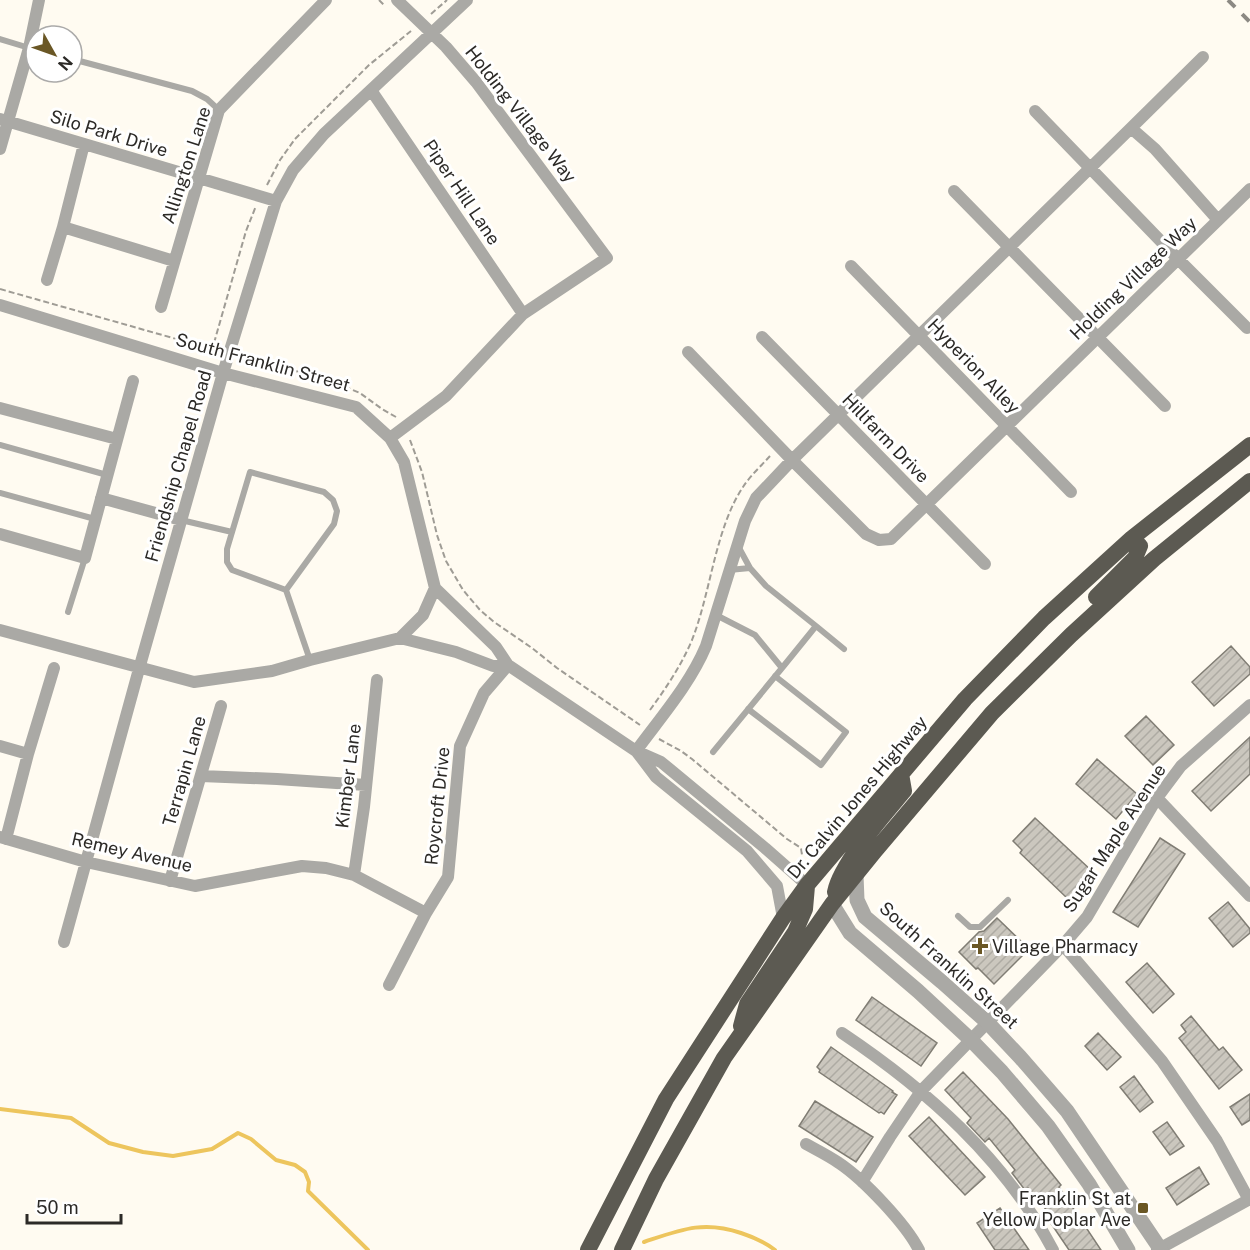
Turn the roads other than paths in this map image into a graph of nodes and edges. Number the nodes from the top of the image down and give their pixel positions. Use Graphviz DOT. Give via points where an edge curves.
graph roads {
  1 [pos="39,0"];
  2 [pos="326,0"];
  3 [pos="467,0"];
  4 [pos="392,4"];
  5 [pos="36,24"];
  6 [pos="432,33"];
  7 [pos="0,39"];
  8 [pos="24,46"];
  9 [pos="1203,57"];
  10 [pos="84,62"];
  11 [pos="24,71"];
  12 [pos="371,90"];
  13 [pos="219,110"];
  14 [pos="1035,111"];
  15 [pos="4,120"];
  16 [pos="1131,128"];
  17 [pos="84,144"];
  18 [pos="0,149"];
  19 [pos="1090,169"];
  20 [pos="199,178"];
  21 [pos="1250,189"];
  22 [pos="954,191"];
  23 [pos="276,201"];
  24 [pos="1218,220"];
  25 [pos="63,227"];
  26 [pos="1008,248"];
  27 [pos="1178,259"];
  28 [pos="174,261"];
  29 [pos="851,266"];
  30 [pos="47,280"];
  31 [pos="0,305"];
  32 [pos="161,307"];
  33 [pos="523,314"];
  34 [pos="1247,328"];
  35 [pos="920,335"];
  36 [pos="762,337"];
  37 [pos="1096,338"];
  38 [pos="688,351"];
  39 [pos="223,372"];
  40 [pos="133,381"];
  41 [pos="1165,406"];
  42 [pos="0,408"];
  43 [pos="838,414"];
  44 [pos="1006,426"];
  45 [pos="390,438"];
  46 [pos="117,439"];
  47 [pos="0,445"];
  48 [pos="1250,445"];
  49 [pos="792,460"];
  50 [pos="108,475"];
  51 [pos="1250,481"];
  52 [pos="1071,492"];
  53 [pos="0,493"];
  54 [pos="101,498"];
  55 [pos="927,505"];
  56 [pos="95,519"];
  57 [pos="181,520"];
  58 [pos="232,532"];
  59 [pos="0,534"];
  60 [pos="1132,538"];
  61 [pos="737,545"];
  62 [pos="85,558"];
  63 [pos="985,564"];
  64 [pos="750,568"];
  65 [pos="729,570"];
  66 [pos="435,588"];
  67 [pos="286,590"];
  68 [pos="68,612"];
  69 [pos="716,615"];
  70 [pos="816,626"];
  71 [pos="0,630"];
  72 [pos="400,638"];
  73 [pos="844,649"];
  74 [pos="310,660"];
  75 [pos="508,665"];
  76 [pos="54,668"];
  77 [pos="782,668"];
  78 [pos="139,669"];
  79 [pos="775,676"];
  80 [pos="377,680"];
  81 [pos="1250,705"];
  82 [pos="221,706"];
  83 [pos="748,709"];
  84 [pos="992,713"];
  85 [pos="0,746"];
  86 [pos="636,751"];
  87 [pos="713,752"];
  88 [pos="28,754"];
  89 [pos="901,774"];
  90 [pos="201,776"];
  91 [pos="366,785"];
  92 [pos="1158,798"];
  93 [pos="3,838"];
  94 [pos="86,862"];
  95 [pos="354,875"];
  96 [pos="856,875"];
  97 [pos="170,881"];
  98 [pos="807,885"];
  99 [pos="1250,896"];
  100 [pos="1008,900"];
  101 [pos="832,904"];
  102 [pos="426,914"];
  103 [pos="958,916"];
  104 [pos="783,918"];
  105 [pos="64,942"];
  106 [pos="1063,945"];
  107 [pos="389,985"];
  108 [pos="988,1023"];
  109 [pos="842,1033"];
  110 [pos="971,1040"];
  111 [pos="736,1041"];
  112 [pos="921,1091"];
  113 [pos="806,1144"];
  114 [pos="862,1182"];
  115 [pos="1249,1199"];
  116 [pos="599,1228"];
  117 [pos="1159,1249"];
  118 [pos="588,1250"];
  119 [pos="596,1250"];
  120 [pos="622,1250"];
  121 [pos="919,1250"];
  122 [pos="1053,1250"];
  123 [pos="1128,1250"];
  1 -- 5 [label="street"];
  2 -- 13 [label="street, Allington Lane"];
  3 -- 6 [label="street, Friendship Chapel Road"];
  4 -- 6 [label="street, Holding Village Way"];
  6 -- 12 [label="street, Friendship Chapel Road"];
  6 -- 33 [label="street, Holding Village Way" via="476,82 608,258"];
  7 -- 8 [label="lane"];
  9 -- 16 [label="street"];
  10 -- 13 [label="lane" via="192,91"];
  11 -- 15 [label="street"];
  12 -- 23 [label="street, Friendship Chapel Road" via="293,170"];
  12 -- 33 [label="street, Piper Hill Lane"];
  13 -- 20 [label="street, Allington Lane"];
  14 -- 19 [label="street"];
  15 -- 17 [label="street, Silo Park Drive"];
  15 -- 18 [label="street"];
  16 -- 19 [label="street"];
  16 -- 24 [label="street, Holding Village Way" via="1155,149"];
  17 -- 20 [label="street, Silo Park Drive"];
  17 -- 25 [label="street"];
  19 -- 26 [label="street"];
  19 -- 27 [label="street"];
  20 -- 23 [label="street, Silo Park Drive"];
  20 -- 28 [label="street, Allington Lane"];
  21 -- 24 [label="street"];
  22 -- 26 [label="street"];
  23 -- 39 [label="street, Friendship Chapel Road"];
  24 -- 27 [label="street, Holding Village Way"];
  25 -- 28 [label="street"];
  25 -- 30 [label="street"];
  26 -- 35 [label="street"];
  26 -- 37 [label="street"];
  27 -- 34 [label="street"];
  27 -- 37 [label="street, Holding Village Way"];
  28 -- 32 [label="street, Allington Lane"];
  29 -- 35 [label="street, Hyperion Alley"];
  31 -- 39 [label="street, South Franklin Street"];
  33 -- 45 [label="street" via="446,396"];
  35 -- 43 [label="street"];
  35 -- 44 [label="street, Hyperion Alley"];
  36 -- 43 [label="street, Hillfarm Drive"];
  37 -- 41 [label="street"];
  37 -- 44 [label="street, Holding Village Way"];
  38 -- 49 [label="street, Holding Village Way"];
  39 -- 45 [label="street, South Franklin Street" via="356,407"];
  39 -- 57 [label="street, Friendship Chapel Road"];
  40 -- 46 [label="street"];
  42 -- 46 [label="street"];
  43 -- 49 [label="street"];
  43 -- 55 [label="street, Hillfarm Drive"];
  44 -- 52 [label="street, Hyperion Alley"];
  44 -- 55 [label="street, Holding Village Way"];
  45 -- 66 [label="street, South Franklin Street" via="404,462"];
  46 -- 50 [label="street"];
  47 -- 50 [label="lane"];
  48 -- 60 [label="highway, Dr. Calvin Jones Highway"];
  49 -- 55 [label="street, Holding Village Way" via="866,534 879,540 891,539"];
  49 -- 61 [label="street" via="756,498"];
  50 -- 54 [label="street"];
  51 -- 84 [label="highway" via="1154,559"];
  53 -- 56 [label="lane"];
  54 -- 56 [label="street"];
  54 -- 57 [label="street"];
  55 -- 63 [label="street, Hillfarm Drive"];
  56 -- 62 [label="street"];
  57 -- 58 [label="lane"];
  57 -- 78 [label="street, Friendship Chapel Road"];
  58 -- 67 [label="lane" via="226,549 232,570"];
  58 -- 67 [label="lane" via="250,472 324,492 333,500 337,511 334,524"];
  59 -- 62 [label="street"];
  60 -- 84 [label="highway" via="1140,546 1135,558 1004,689"];
  60 -- 89 [label="highway, Dr. Calvin Jones Highway" via="1044,618 965,699"];
  61 -- 64 [label="lane"];
  61 -- 65 [label="street"];
  62 -- 68 [label="lane"];
  64 -- 65 [label="lane"];
  64 -- 70 [label="lane"];
  65 -- 69 [label="street"];
  66 -- 72 [label="street" via="423,615"];
  66 -- 75 [label="street" via="496,647"];
  67 -- 74 [label="lane"];
  69 -- 77 [label="lane" via="755,635"];
  69 -- 86 [label="street" via="698,664"];
  70 -- 73 [label="lane"];
  70 -- 77 [label="lane"];
  71 -- 78 [label="street"];
  72 -- 74 [label="street"];
  72 -- 75 [label="street" via="493,666"];
  74 -- 78 [label="street" via="272,671 194,682"];
  75 -- 86 [label="street"];
  75 -- 102 [label="street, Roycroft Drive" via="484,693 460,746 448,877"];
  76 -- 88 [label="street"];
  77 -- 79 [label="lane"];
  78 -- 94 [label="street, Friendship Chapel Road"];
  79 -- 83 [label="lane"];
  79 -- 83 [label="lane" via="846,732 821,765"];
  80 -- 91 [label="street, Kimber Lane"];
  81 -- 92 [label="street, Sugar Maple Avenue" via="1181,766"];
  82 -- 90 [label="street, Terrapin Lane"];
  83 -- 87 [label="lane"];
  84 -- 96 [label="highway"];
  85 -- 88 [label="street"];
  86 -- 98 [label="street" via="661,762"];
  86 -- 104 [label="street" via="656,777 747,851 777,886"];
  88 -- 93 [label="street"];
  89 -- 98 [label="highway, Dr. Calvin Jones Highway"];
  89 -- 101 [label="highway" via="904,791 855,853 837,884"];
  90 -- 91 [label="street"];
  90 -- 97 [label="street, Terrapin Lane"];
  91 -- 95 [label="street, Kimber Lane"];
  92 -- 99 [label="street"];
  92 -- 106 [label="street, Sugar Maple Avenue" via="1087,917"];
  93 -- 94 [label="street, Remey Avenue"];
  94 -- 97 [label="street, Remey Avenue"];
  94 -- 105 [label="street, Friendship Chapel Road"];
  95 -- 97 [label="street, Remey Avenue" via="302,866 195,886"];
  95 -- 102 [label="street, Remey Avenue"];
  96 -- 101 [label="highway"];
  96 -- 108 [label="street, South Franklin Street" via="857,900 865,917"];
  98 -- 104 [label="highway, Dr. Calvin Jones Highway"];
  98 -- 111 [label="highway" via="805,909 795,932 747,1004"];
  100 -- 103 [label="lane" via="980,927 970,927"];
  101 -- 110 [label="street" via="850,933"];
  101 -- 111 [label="highway"];
  102 -- 107 [label="street, Roycroft Drive"];
  104 -- 116 [label="highway, Dr. Calvin Jones Highway" via="666,1099"];
  106 -- 108 [label="street, Sugar Maple Avenue"];
  106 -- 115 [label="street" via="1162,1061 1217,1142"];
  108 -- 110 [label="street, Sugar Maple Avenue"];
  108 -- 117 [label="street, South Franklin Street" via="1067,1111"];
  109 -- 112 [label="street"];
  110 -- 112 [label="street, Sugar Maple Avenue"];
  110 -- 123 [label="street" via="1048,1126 1089,1184"];
  111 -- 120 [label="highway" via="656,1179"];
  112 -- 114 [label="street, Sugar Maple Avenue"];
  112 -- 122 [label="street" via="991,1160 1023,1201"];
  113 -- 114 [label="street" via="841,1164"];
  114 -- 121 [label="street" via="903,1226"];
  115 -- 117 [label="street"];
  116 -- 118 [label="highway, Dr. Calvin Jones Highway"];
  116 -- 119 [label="highway"];
}
